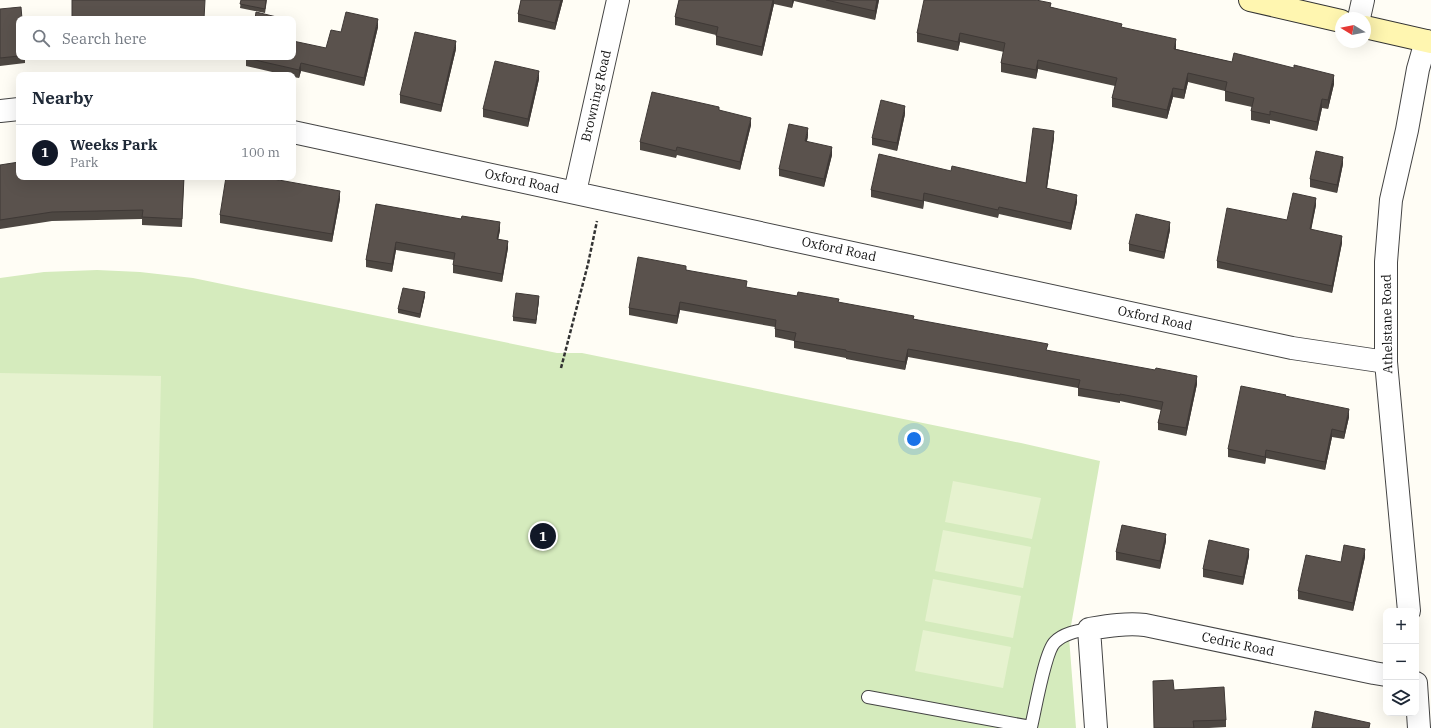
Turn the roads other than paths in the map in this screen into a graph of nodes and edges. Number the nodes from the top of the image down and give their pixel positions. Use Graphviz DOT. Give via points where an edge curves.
graph roads {
  1 [pos="618,0"];
  2 [pos="1250,0"];
  3 [pos="1364,0"];
  4 [pos="1361,12"];
  5 [pos="1335,20"];
  6 [pos="1371,28"];
  7 [pos="1429,41"];
  8 [pos="16,109"];
  9 [pos="0,111"];
  10 [pos="296,133"];
  11 [pos="575,192"];
  12 [pos="1386,362"];
  13 [pos="1409,608"];
  14 [pos="1090,629"];
  15 [pos="1383,675"];
  16 [pos="868,697"];
  17 [pos="1418,716"];
  18 [pos="1031,728"];
  19 [pos="1096,728"];
  20 [pos="1419,728"];
  1 -- 11 [label="street, Browning Road"];
  2 -- 5 [label="main road"];
  3 -- 4 [label="street"];
  6 -- 7 [label="main road"];
  7 -- 12 [label="street, Athelstane Road" via="1418,69 1391,200 1386,262"];
  8 -- 9 [label="street"];
  10 -- 11 [label="street, Oxford Road"];
  11 -- 12 [label="street, Oxford Road" via="1284,346"];
  12 -- 13 [label="street, Athelstane Road"];
  14 -- 15 [label="street, Cedric Road" via="1145,624"];
  14 -- 18 [label="lane" via="1065,635 1055,642 1048,657"];
  14 -- 19 [label="street"];
  16 -- 18 [label="lane"];
  17 -- 20 [label="street"];
}
